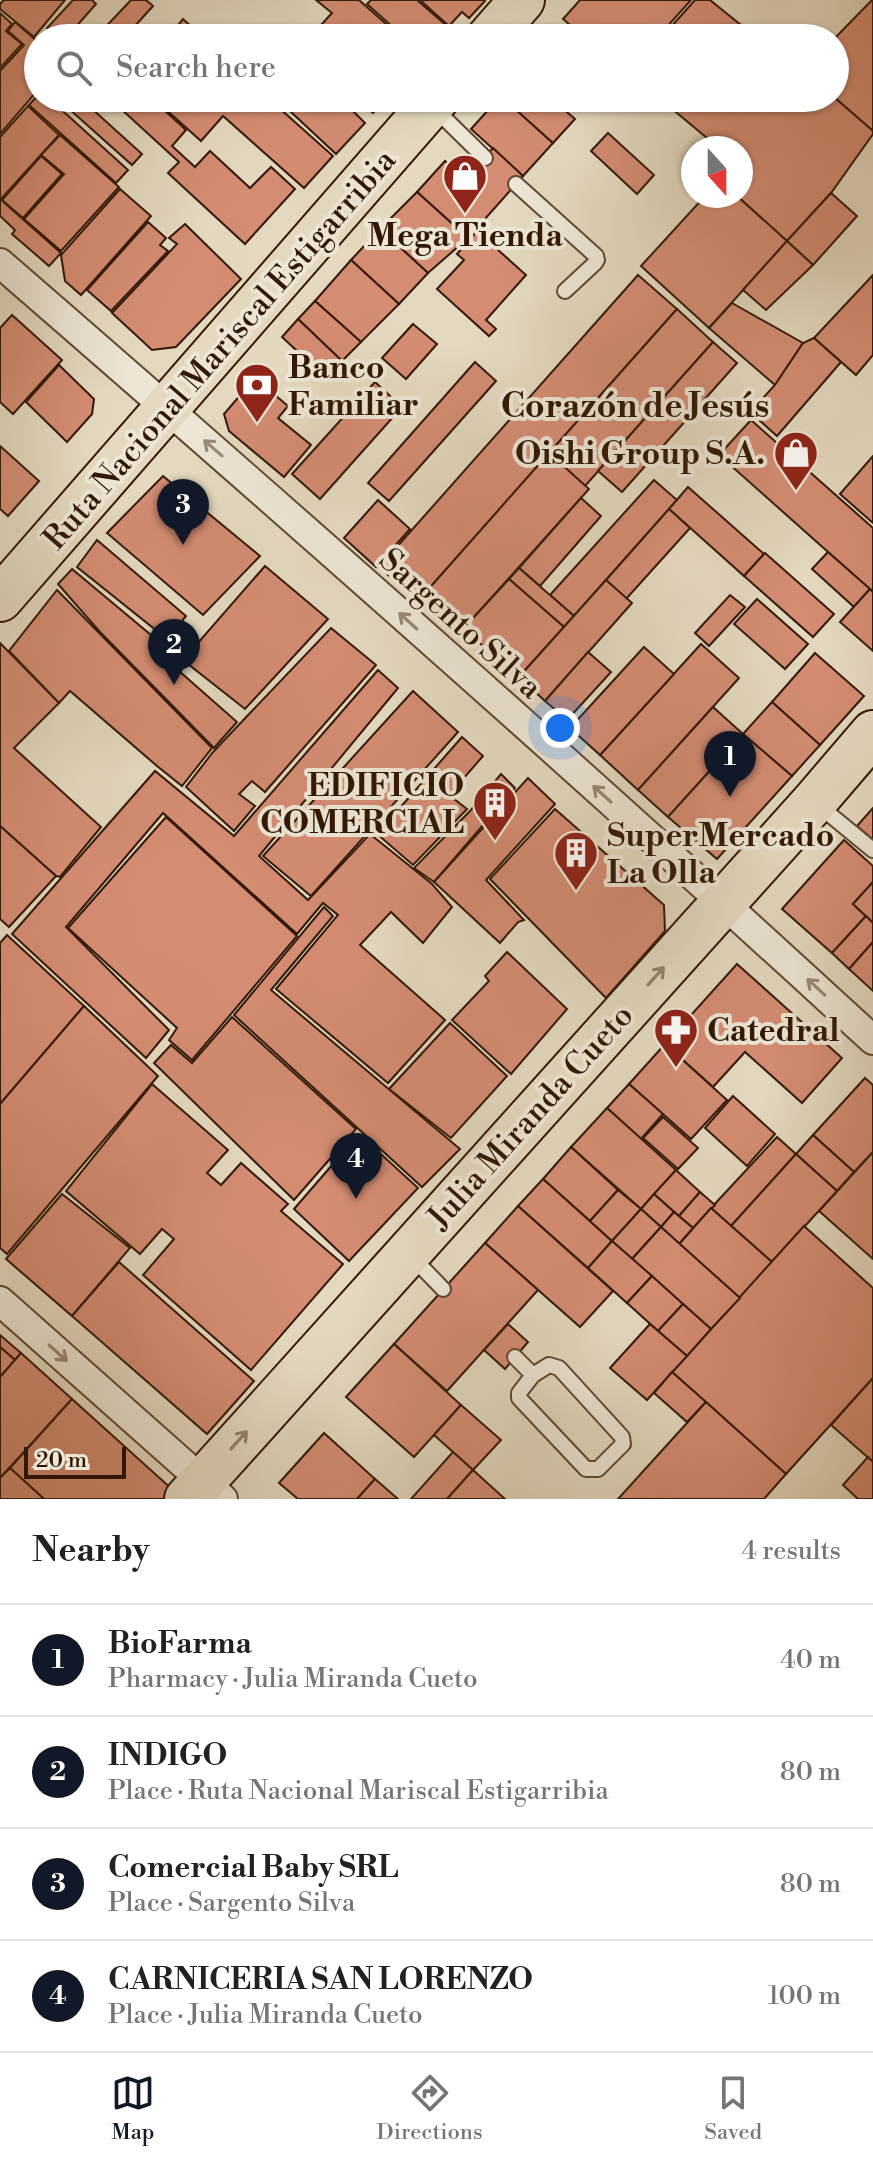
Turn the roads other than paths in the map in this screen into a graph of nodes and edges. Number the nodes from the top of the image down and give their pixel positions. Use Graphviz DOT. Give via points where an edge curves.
graph roads {
  1 [pos="522,0"];
  2 [pos="501,24"];
  3 [pos="424,112"];
  4 [pos="444,112"];
  5 [pos="485,158"];
  6 [pos="516,184"];
  7 [pos="0,263"];
  8 [pos="565,291"];
  9 [pos="168,409"];
  10 [pos="0,599"];
  11 [pos="873,733"];
  12 [pos="814,802"];
  13 [pos="873,850"];
  14 [pos="723,902"];
  15 [pos="873,1040"];
  16 [pos="408,1252"];
  17 [pos="443,1289"];
  18 [pos="0,1301"];
  19 [pos="515,1357"];
  20 [pos="533,1375"];
  21 [pos="204,1493"];
  1 -- 2 [label="highway"];
  3 -- 9 [label="highway, Ruta Nacional Mariscal Estigarribia"];
  4 -- 5 [label="lane"];
  6 -- 8 [label="lane" via="596,256"];
  7 -- 9 [label="street, Sargento Silva"];
  9 -- 10 [label="highway, Ruta Nacional Mariscal Estigarribia"];
  14 -- 9 [label="street, Sargento Silva, one-way"];
  11 -- 12 [label="highway, Julia Miranda Cueto"];
  12 -- 13 [label="lane"];
  12 -- 14 [label="highway, Julia Miranda Cueto"];
  15 -- 14 [label="street, Sargento Silva, one-way"];
  16 -- 14 [label="highway, Julia Miranda Cueto, one-way"];
  16 -- 17 [label="lane"];
  21 -- 16 [label="highway, Julia Miranda Cueto, one-way"];
  18 -- 21 [label="street, one-way"];
  19 -- 20 [label="lane"];
  20 -- 20 [label="lane" via="549,1365 559,1368 619,1432 623,1444 598,1469 586,1469 522,1402 519,1393"];
}
